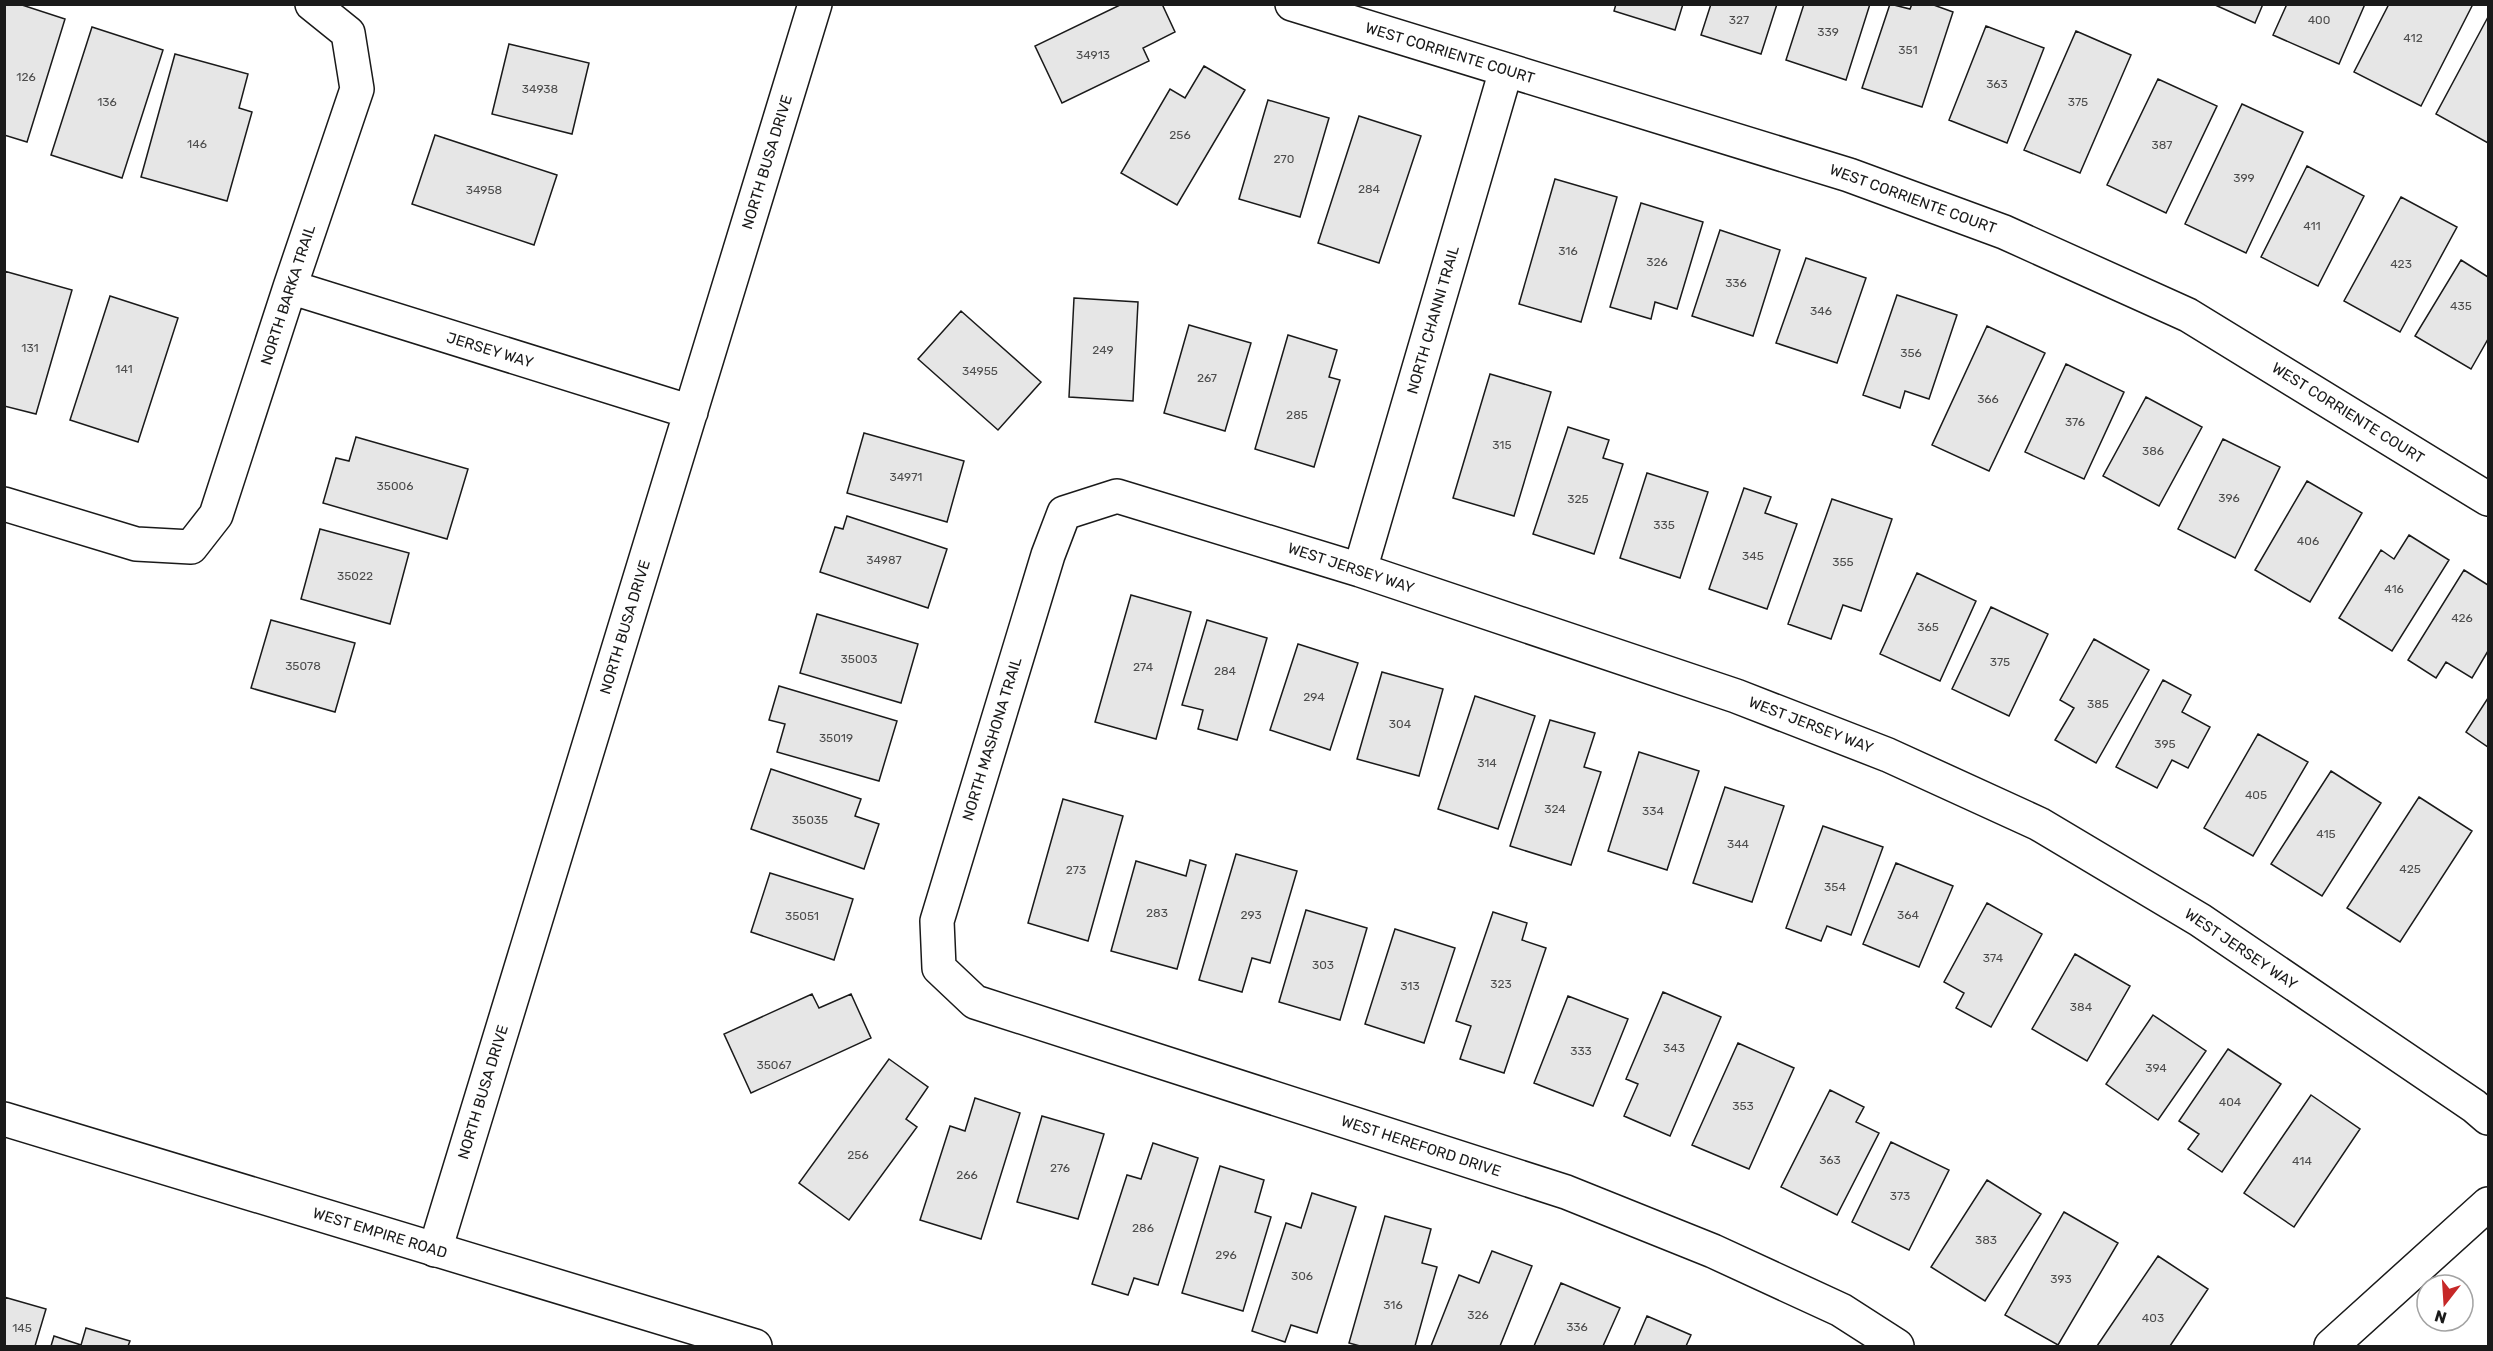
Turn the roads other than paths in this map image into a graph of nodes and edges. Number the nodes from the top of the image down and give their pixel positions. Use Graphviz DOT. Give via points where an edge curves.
graph roads {
  1 [pos="312,4"];
  2 [pos="815,4"];
  3 [pos="1292,4"];
  4 [pos="1506,70"];
  5 [pos="290,287"];
  6 [pos="691,412"];
  7 [pos="2488,499"];
  8 [pos="4,504"];
  9 [pos="1064,513"];
  10 [pos="1360,570"];
  11 [pos="939,968"];
  12 [pos="2488,1118"];
  13 [pos="4,1119"];
  14 [pos="2488,1204"];
  15 [pos="435,1250"];
  16 [pos="2333,1346"];
  17 [pos="755,1347"];
  18 [pos="1897,1347"];
  1 -- 5 [label="street, NORTH BARKA TRAIL" via="348,33 357,89"];
  2 -- 6 [label="street, NORTH BUSA DRIVE"];
  3 -- 4 [label="street, WEST CORRIENTE COURT"];
  4 -- 7 [label="street, WEST CORRIENTE COURT" via="1849,175 2004,232 2188,315"];
  4 -- 10 [label="street, NORTH CHANNI TRAIL"];
  5 -- 6 [label="street, JERSEY WAY"];
  5 -- 8 [label="street, NORTH BARKA TRAIL" via="216,515 191,547 136,544"];
  6 -- 15 [label="street, NORTH BUSA DRIVE"];
  9 -- 10 [label="street, WEST JERSEY WAY" via="1117,496"];
  9 -- 11 [label="street, NORTH MASHONA TRAIL" via="937,921"];
  10 -- 12 [label="street, WEST JERSEY WAY" via="1736,696 1888,755 2039,825 2200,920"];
  11 -- 18 [label="street, WEST HEREFORD DRIVE" via="975,1002 1566,1192 1713,1251 1841,1310"];
  13 -- 15 [label="street, WEST EMPIRE ROAD"];
  14 -- 16 [label="street"];
  15 -- 17 [label="street, WEST EMPIRE ROAD"];
}
